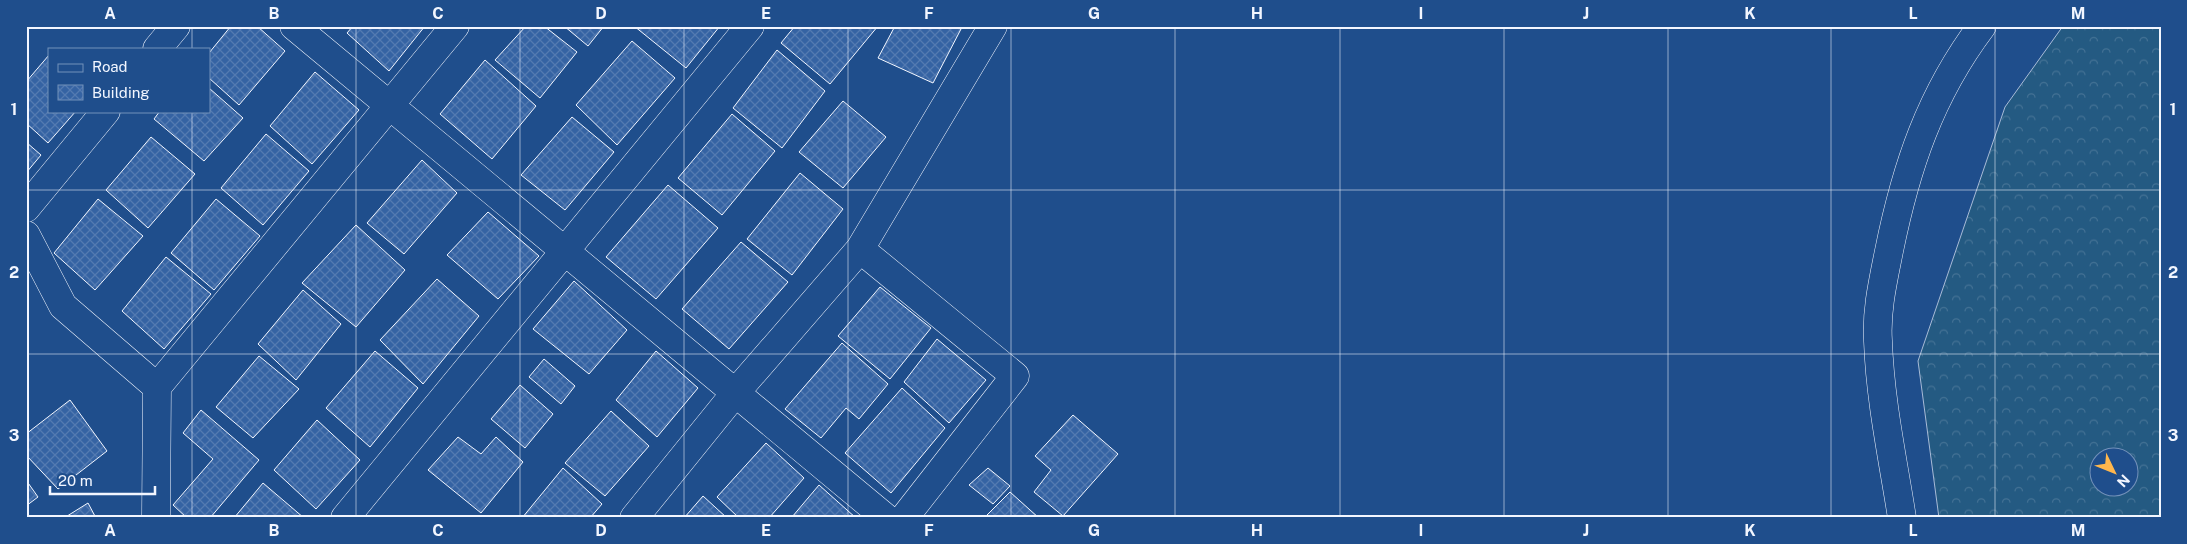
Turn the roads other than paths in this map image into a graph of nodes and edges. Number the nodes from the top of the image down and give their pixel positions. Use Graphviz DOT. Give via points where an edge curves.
graph roads {
  1 [pos="176,26"];
  2 [pos="294,26"];
  3 [pos="455,26"];
  4 [pos="750,26"];
  5 [pos="993,26"];
  6 [pos="1982,26"];
  7 [pos="158,48"];
  8 [pos="390,106"];
  9 [pos="105,112"];
  10 [pos="26,208"];
  11 [pos="26,235"];
  12 [pos="860,249"];
  13 [pos="565,251"];
  14 [pos="158,387"];
  15 [pos="736,392"];
  16 [pos="156,518"];
  17 [pos="345,518"];
  18 [pos="634,518"];
  19 [pos="886,518"];
  20 [pos="904,518"];
  21 [pos="1902,518"];
  1 -- 7 [label="street"];
  2 -- 8 [label="street"];
  3 -- 8 [label="street"];
  4 -- 13 [label="street"];
  5 -- 12 [label="street"];
  6 -- 21 [label="street" via="1937,97 1913,157 1881,288 1877,340"];
  8 -- 13 [label="street"];
  8 -- 14 [label="street"];
  9 -- 10 [label="street"];
  11 -- 14 [label="street" via="63,306"];
  12 -- 15 [label="street"];
  12 -- 20 [label="street" via="1015,376"];
  13 -- 15 [label="street"];
  13 -- 17 [label="street"];
  14 -- 16 [label="street"];
  15 -- 18 [label="street"];
  15 -- 19 [label="street"];
}
